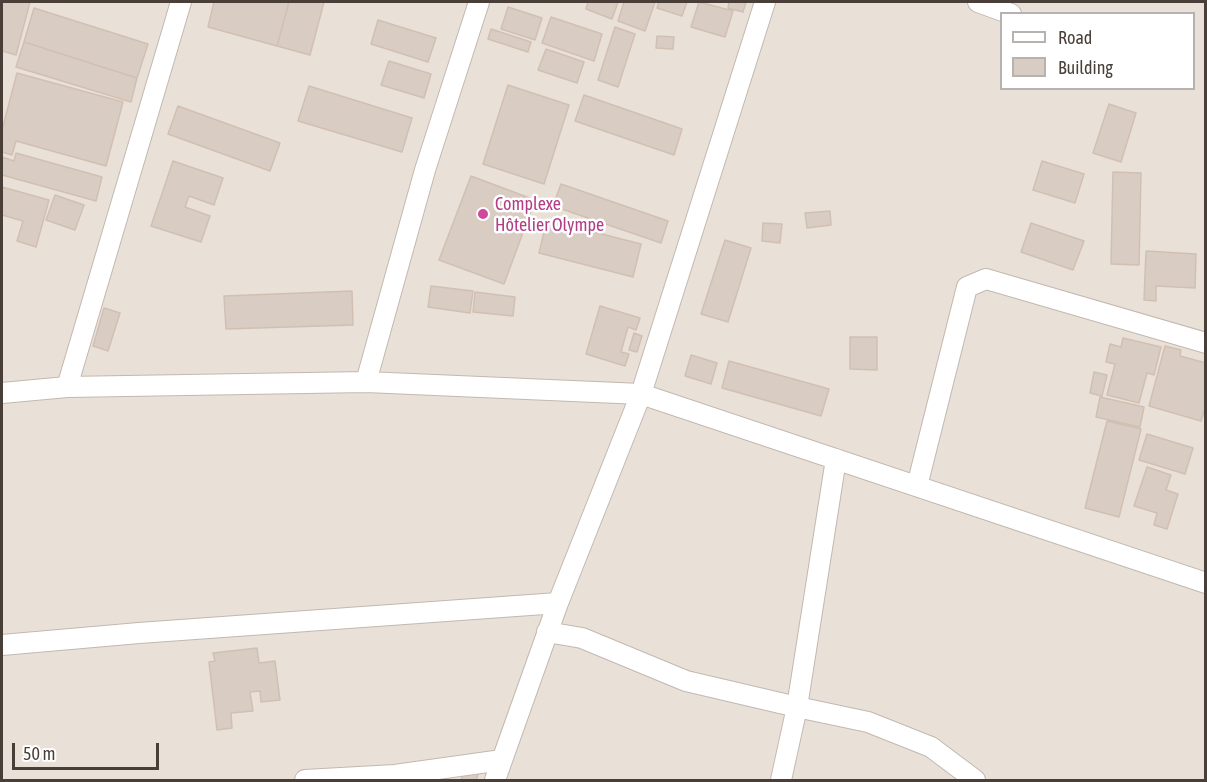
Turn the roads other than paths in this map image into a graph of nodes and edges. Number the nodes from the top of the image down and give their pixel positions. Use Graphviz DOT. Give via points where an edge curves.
graph roads {
  1 [pos="181,2"];
  2 [pos="479,2"];
  3 [pos="765,2"];
  4 [pos="978,2"];
  5 [pos="1006,12"];
  6 [pos="1206,343"];
  7 [pos="366,382"];
  8 [pos="67,387"];
  9 [pos="2,393"];
  10 [pos="641,394"];
  11 [pos="836,459"];
  12 [pos="917,486"];
  13 [pos="1206,583"];
  14 [pos="558,603"];
  15 [pos="547,632"];
  16 [pos="2,645"];
  17 [pos="797,707"];
  18 [pos="501,760"];
  19 [pos="305,780"];
  20 [pos="495,780"];
  21 [pos="781,780"];
  22 [pos="975,780"];
  1 -- 8 [label="street"];
  2 -- 7 [label="street" via="425,170"];
  3 -- 10 [label="street"];
  4 -- 5 [label="street"];
  6 -- 12 [label="street" via="986,279 967,287"];
  7 -- 8 [label="street"];
  7 -- 10 [label="street"];
  8 -- 9 [label="street"];
  10 -- 11 [label="street"];
  10 -- 14 [label="street"];
  11 -- 12 [label="street"];
  11 -- 17 [label="street"];
  12 -- 13 [label="street"];
  14 -- 15 [label="street"];
  14 -- 16 [label="street"];
  15 -- 17 [label="street" via="582,638 686,681"];
  15 -- 18 [label="street"];
  17 -- 21 [label="street"];
  17 -- 22 [label="street" via="868,722 931,747"];
  18 -- 19 [label="street" via="395,775"];
  18 -- 20 [label="street"];
}
